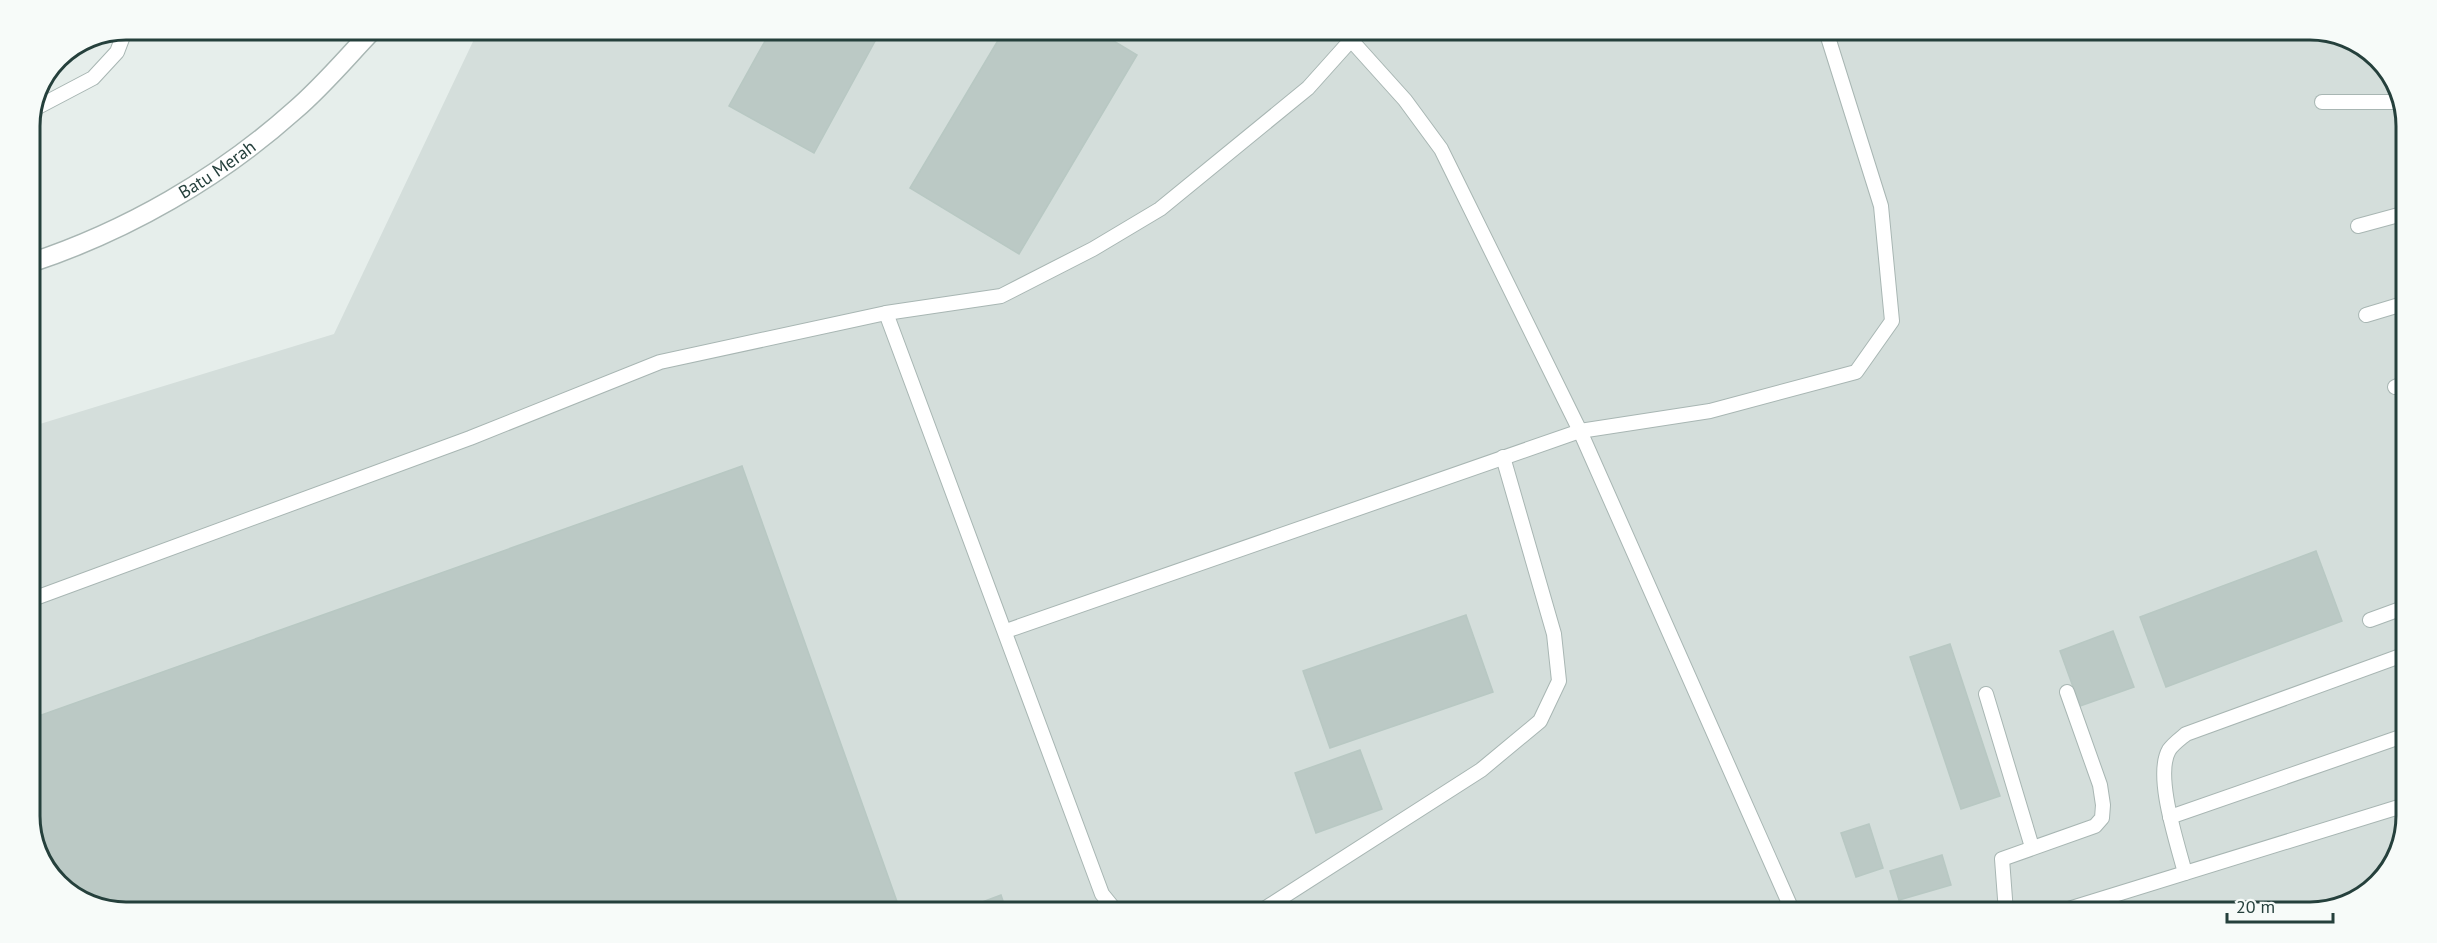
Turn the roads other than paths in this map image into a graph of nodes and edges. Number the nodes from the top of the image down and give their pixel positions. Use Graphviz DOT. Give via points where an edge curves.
graph roads {
  1 [pos="363,40"];
  2 [pos="1346,40"];
  3 [pos="1351,40"];
  4 [pos="1829,40"];
  5 [pos="121,41"];
  6 [pos="2322,102"];
  7 [pos="2393,102"];
  8 [pos="44,104"];
  9 [pos="2396,216"];
  10 [pos="2358,226"];
  11 [pos="40,259"];
  12 [pos="2396,306"];
  13 [pos="886,313"];
  14 [pos="2366,315"];
  15 [pos="1580,430"];
  16 [pos="1503,457"];
  17 [pos="41,596"];
  18 [pos="2396,611"];
  19 [pos="2370,620"];
  20 [pos="1006,630"];
  21 [pos="2396,658"];
  22 [pos="2067,692"];
  23 [pos="1986,694"];
  24 [pos="2396,738"];
  25 [pos="2396,808"];
  26 [pos="2170,817"];
  27 [pos="2032,847"];
  28 [pos="2186,873"];
  29 [pos="1108,902"];
  30 [pos="1274,902"];
  31 [pos="1789,902"];
  32 [pos="2005,902"];
  33 [pos="2092,902"];
  1 -- 11 [label="street, Batu Merah" via="297,109 234,160 147,213"];
  2 -- 13 [label="lane" via="1308,88 1160,209 1093,249 1001,296"];
  3 -- 15 [label="lane" via="1405,100 1441,149"];
  4 -- 15 [label="lane" via="1881,206 1892,321 1856,372 1710,411"];
  5 -- 8 [label="lane" via="117,52 93,78"];
  6 -- 7 [label="lane"];
  9 -- 10 [label="lane"];
  12 -- 14 [label="lane"];
  13 -- 17 [label="lane" via="660,362 470,438"];
  13 -- 20 [label="lane"];
  15 -- 16 [label="lane"];
  15 -- 31 [label="lane"];
  16 -- 20 [label="lane"];
  16 -- 30 [label="lane" via="1554,633 1559,681 1539,721 1481,770"];
  18 -- 19 [label="lane"];
  20 -- 29 [label="lane" via="1102,894"];
  21 -- 26 [label="lane" via="2186,735 2169,751 2165,773"];
  22 -- 27 [label="lane" via="2100,785 2102,818 2095,826"];
  23 -- 27 [label="lane"];
  24 -- 26 [label="lane"];
  25 -- 28 [label="lane"];
  26 -- 28 [label="lane"];
  27 -- 32 [label="lane" via="2002,859"];
  28 -- 33 [label="lane"];
}
